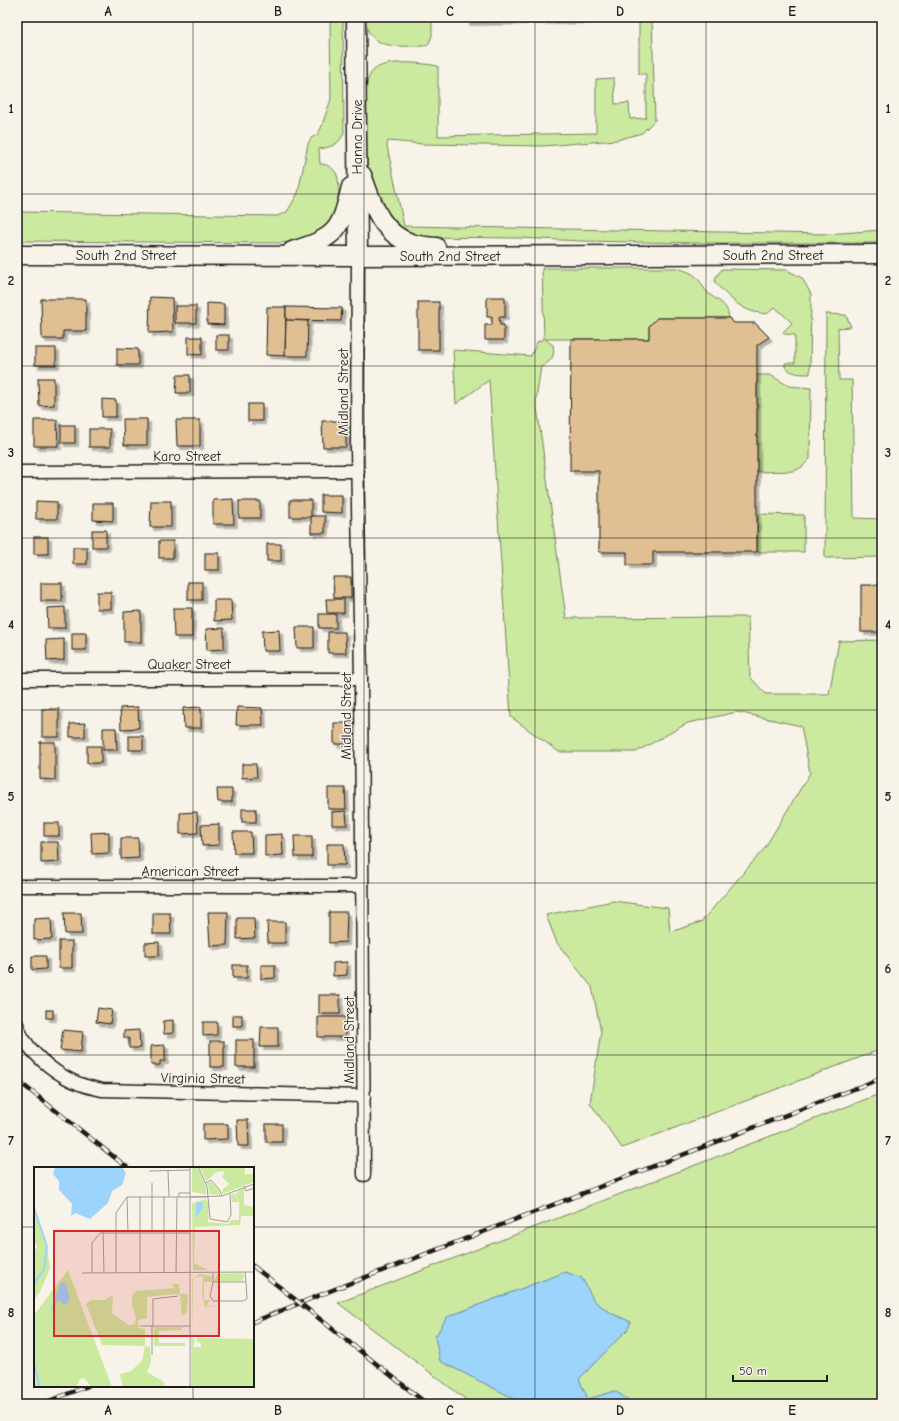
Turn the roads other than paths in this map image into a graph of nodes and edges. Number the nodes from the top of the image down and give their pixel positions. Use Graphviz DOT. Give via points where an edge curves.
graph roads {
  1 [pos="356,17"];
  2 [pos="357,163"];
  3 [pos="882,254"];
  4 [pos="17,255"];
  5 [pos="276,256"];
  6 [pos="358,256"];
  7 [pos="500,256"];
  8 [pos="358,471"];
  9 [pos="17,472"];
  10 [pos="17,679"];
  11 [pos="361,679"];
  12 [pos="17,886"];
  13 [pos="362,886"];
  14 [pos="17,1024"];
  15 [pos="364,1096"];
  16 [pos="364,1175"];
  1 -- 2 [label="main road, Hanna Drive"];
  2 -- 5 [label="main road" via="344,215 337,227 328,237 315,244"];
  2 -- 6 [label="main road, Hanna Drive"];
  2 -- 7 [label="main road" via="375,211 391,232 401,239 412,243"];
  3 -- 7 [label="main road, South 2nd Street"];
  4 -- 5 [label="main road, South 2nd Street"];
  5 -- 6 [label="main road, South 2nd Street"];
  6 -- 7 [label="main road, South 2nd Street"];
  6 -- 8 [label="street, Midland Street"];
  8 -- 9 [label="street, Karo Street"];
  8 -- 11 [label="street, Midland Street"];
  10 -- 11 [label="street, Quaker Street"];
  11 -- 13 [label="street, Midland Street"];
  12 -- 13 [label="street, American Street"];
  13 -- 15 [label="street, Midland Street"];
  14 -- 15 [label="street, Virginia Street" via="29,1046 48,1065 81,1085 113,1091"];
  15 -- 16 [label="street, Midland Street"];
}
